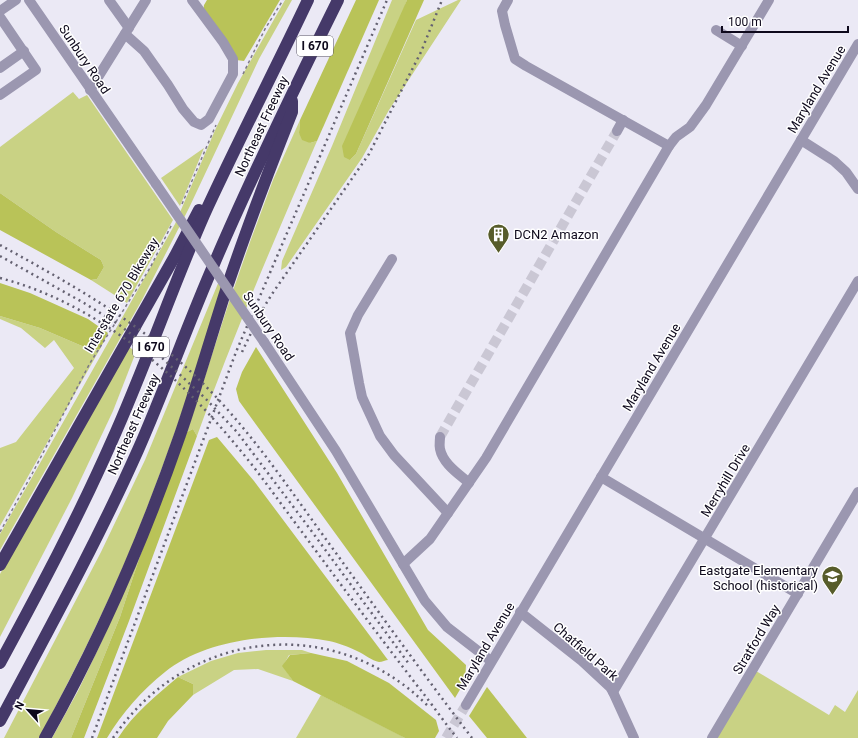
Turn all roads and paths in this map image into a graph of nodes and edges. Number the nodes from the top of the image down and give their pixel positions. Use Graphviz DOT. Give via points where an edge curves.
graph roads {
  1 [pos="16,0"];
  2 [pos="29,0"];
  3 [pos="109,0"];
  4 [pos="146,0"];
  5 [pos="192,0"];
  6 [pos="283,0"];
  7 [pos="308,0"];
  8 [pos="338,0"];
  9 [pos="508,0"];
  10 [pos="769,0"];
  11 [pos="0,11"];
  12 [pos="0,16"];
  13 [pos="295,27"];
  14 [pos="716,30"];
  15 [pos="127,31"];
  16 [pos="858,44"];
  17 [pos="742,46"];
  18 [pos="24,51"];
  19 [pos="0,68"];
  20 [pos="240,78"];
  21 [pos="90,90"];
  22 [pos="292,92"];
  23 [pos="0,95"];
  24 [pos="623,120"];
  25 [pos="219,121"];
  26 [pos="617,131"];
  27 [pos="801,140"];
  28 [pos="669,146"];
  29 [pos="858,189"];
  30 [pos="181,206"];
  31 [pos="174,220"];
  32 [pos="392,260"];
  33 [pos="858,281"];
  34 [pos="440,436"];
  35 [pos="601,477"];
  36 [pos="470,483"];
  37 [pos="858,492"];
  38 [pos="448,513"];
  39 [pos="0,532"];
  40 [pos="705,539"];
  41 [pos="403,564"];
  42 [pos="0,565"];
  43 [pos="798,594"];
  44 [pos="520,612"];
  45 [pos="491,661"];
  46 [pos="0,663"];
  47 [pos="613,692"];
  48 [pos="466,705"];
  49 [pos="0,721"];
  50 [pos="46,738"];
  51 [pos="634,738"];
  52 [pos="712,738"];
  1 -- 11 [label="street"];
  2 -- 21 [label="street, Sunbury Road"];
  3 -- 15 [label="street"];
  4 -- 15 [label="street"];
  5 -- 15 [label="street" via="233,59 233,74 210,119 201,125 194,122 183,109 144,51"];
  6 -- 20 [label="path"];
  7 -- 13 [label="highway, Northeast Freeway / I 670"];
  8 -- 22 [label="highway, Northeast Freeway / I 670"];
  9 -- 24 [label="street" via="502,11 515,59"];
  10 -- 17 [label="street"];
  12 -- 18 [label="street"];
  13 -- 42 [label="highway" via="254,99 175,256"];
  13 -- 46 [label="highway, Northeast Freeway / I 670" via="204,217 107,452 36,597"];
  14 -- 17 [label="street"];
  15 -- 21 [label="street"];
  16 -- 27 [label="street, Maryland Avenue"];
  17 -- 28 [label="street" via="690,127"];
  18 -- 19 [label="street"];
  18 -- 23 [label="street" via="36,70"];
  21 -- 41 [label="street, Sunbury Road, bridge" via="336,451"];
  22 -- 49 [label="highway, Northeast Freeway / I 670" via="221,248 138,450 82,566"];
  22 -- 50 [label="highway" via="292,112 251,218 180,436 151,513 100,630"];
  24 -- 26 [label="street"];
  24 -- 28 [label="street"];
  25 -- 30 [label="path"];
  27 -- 29 [label="street" via="834,161"];
  27 -- 35 [label="street, Maryland Avenue"];
  28 -- 36 [label="street"];
  31 -- 39 [label="path, Interstate 670 Bikeway" via="150,268 90,363"];
  32 -- 38 [label="street" via="350,332 362,397 380,436"];
  33 -- 40 [label="street, Merryhill Drive"];
  34 -- 36 [label="street" via="440,450 444,460"];
  35 -- 40 [label="street"];
  35 -- 44 [label="street, Maryland Avenue"];
  36 -- 38 [label="street"];
  37 -- 43 [label="street, Stratford Way"];
  38 -- 41 [label="street" via="430,539"];
  40 -- 43 [label="street"];
  40 -- 47 [label="street, Merryhill Drive"];
  41 -- 45 [label="street, Sunbury Road" via="426,601 443,622"];
  43 -- 52 [label="street, Stratford Way"];
  44 -- 45 [label="street, Maryland Avenue"];
  44 -- 47 [label="street, Chatfield Park" via="582,661"];
  45 -- 48 [label="street, Maryland Avenue"];
  47 -- 51 [label="street, Chatfield Park"];
}
